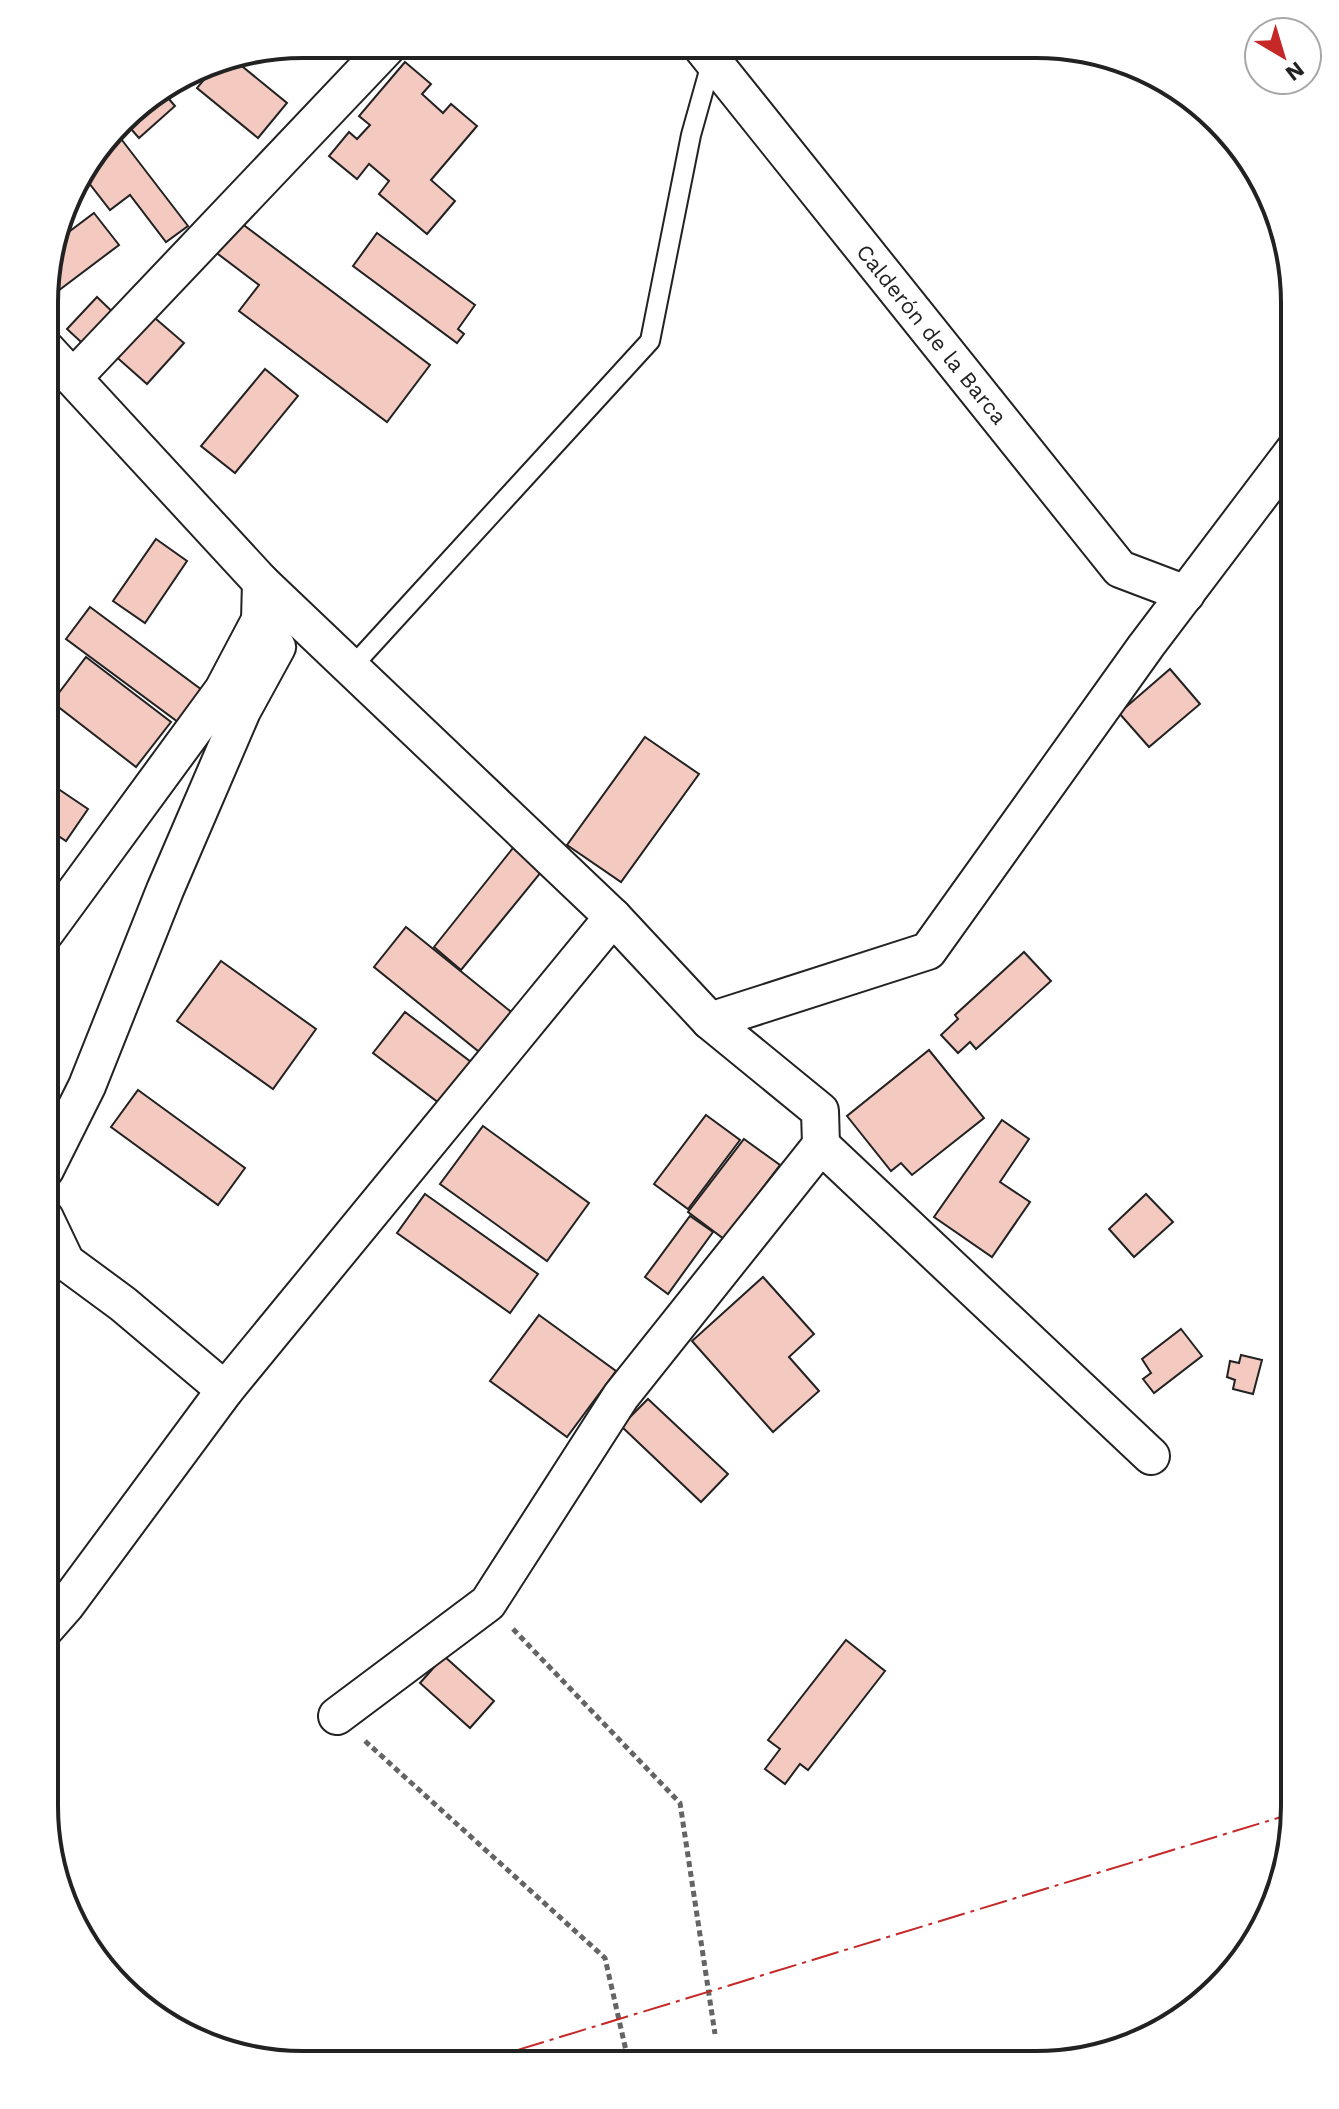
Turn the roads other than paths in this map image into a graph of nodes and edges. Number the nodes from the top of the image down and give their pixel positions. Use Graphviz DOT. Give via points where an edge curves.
graph roads {
  1 [pos="705,58"];
  2 [pos="711,58"];
  3 [pos="376,59"];
  4 [pos="58,362"];
  5 [pos="73,378"];
  6 [pos="1281,468"];
  7 [pos="261,582"];
  8 [pos="1186,594"];
  9 [pos="260,620"];
  10 [pos="350,669"];
  11 [pos="58,915"];
  12 [pos="613,917"];
  13 [pos="710,1021"];
  14 [pos="58,1144"];
  15 [pos="821,1145"];
  16 [pos="58,1245"];
  17 [pos="225,1390"];
  18 [pos="1151,1456"];
  19 [pos="58,1614"];
  20 [pos="337,1716"];
  1 -- 10 [label="lane" via="650,341"];
  2 -- 8 [label="street, Calderón de la Barca" via="1120,569"];
  3 -- 5 [label="street"];
  4 -- 5 [label="street"];
  5 -- 7 [label="street"];
  6 -- 8 [label="street"];
  7 -- 9 [label="street"];
  7 -- 10 [label="street"];
  8 -- 13 [label="street" via="928,951"];
  9 -- 11 [label="street" via="223,690"];
  9 -- 14 [label="street" via="277,647 242,711 87,1086"];
  10 -- 12 [label="street"];
  12 -- 13 [label="street"];
  12 -- 17 [label="street"];
  13 -- 15 [label="street" via="820,1111"];
  15 -- 18 [label="street"];
  15 -- 20 [label="street" via="621,1396 488,1603"];
  16 -- 17 [label="street" via="66,1262"];
  17 -- 19 [label="street"];
}
